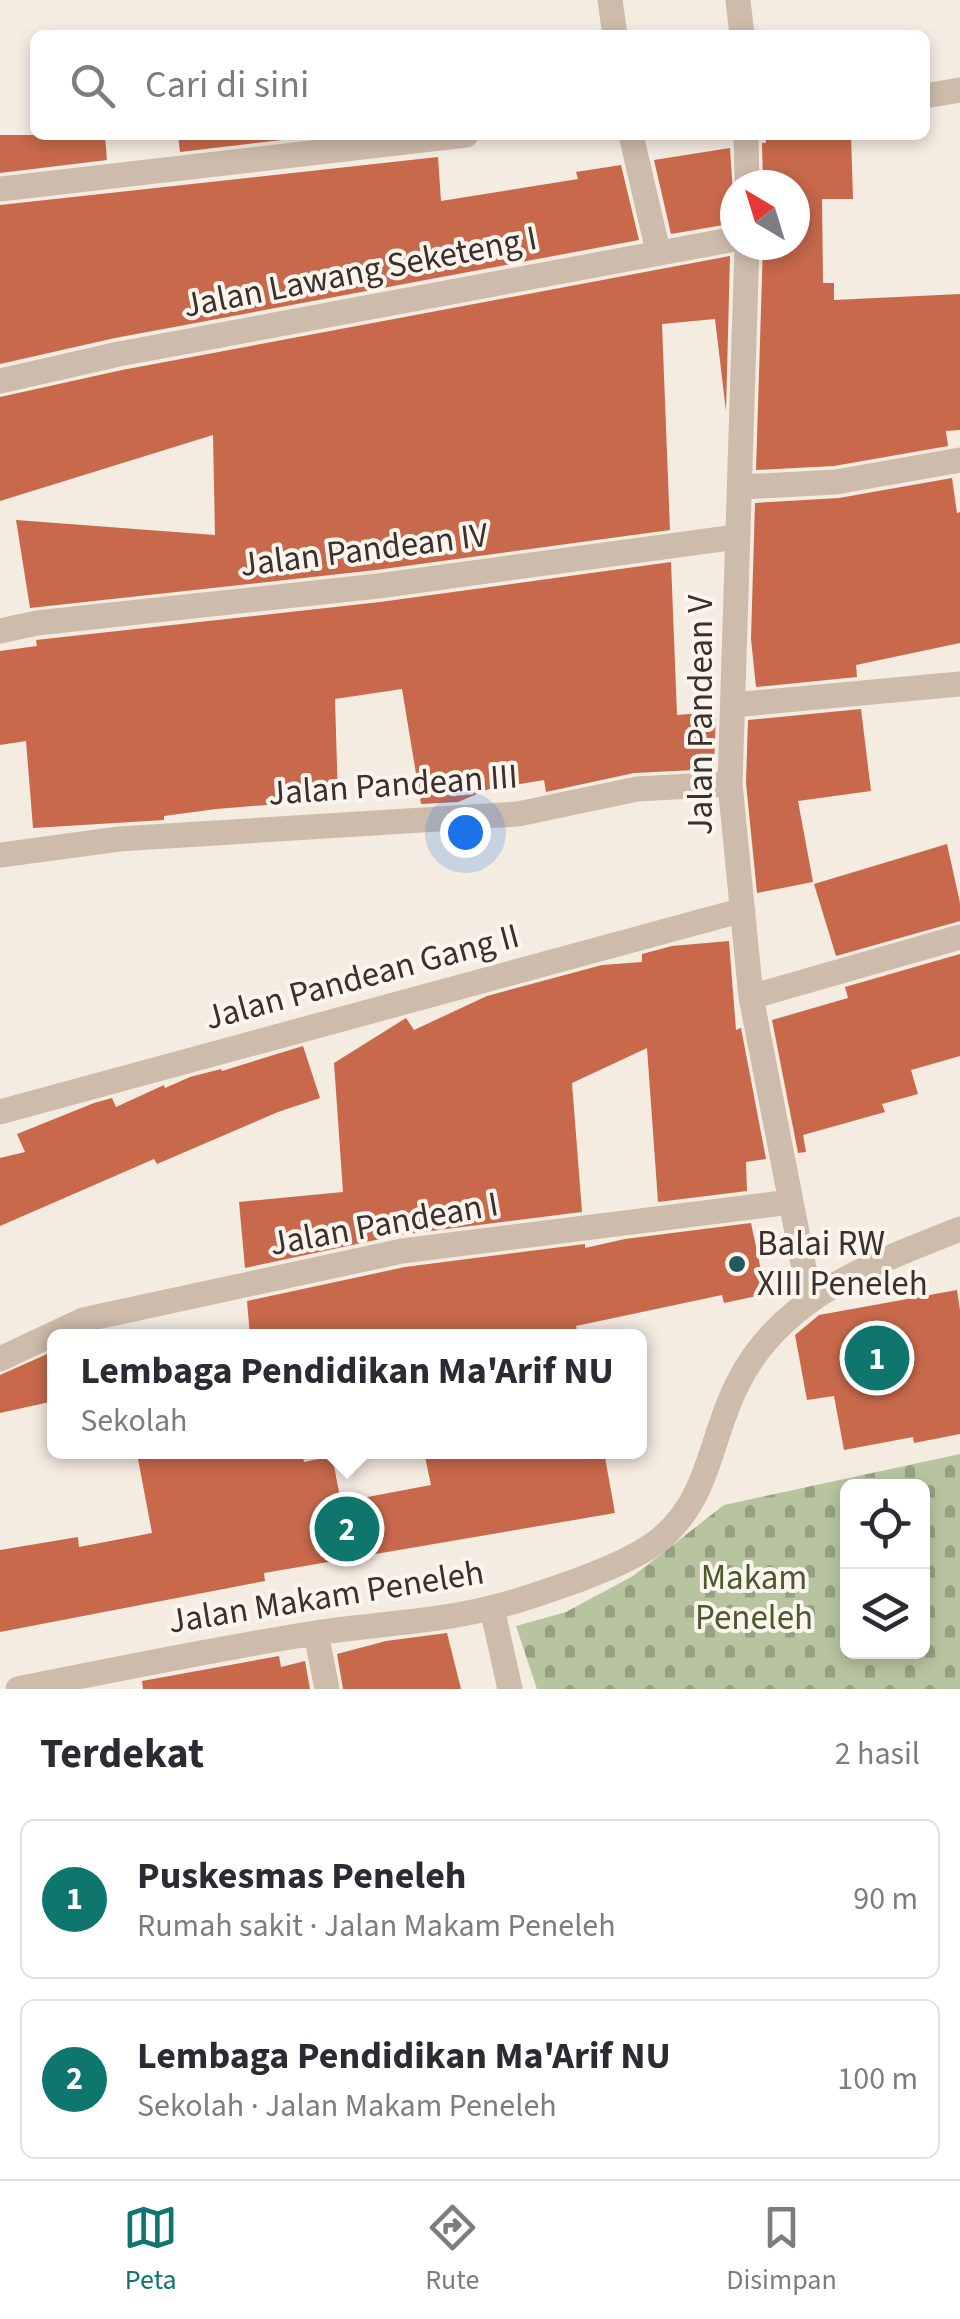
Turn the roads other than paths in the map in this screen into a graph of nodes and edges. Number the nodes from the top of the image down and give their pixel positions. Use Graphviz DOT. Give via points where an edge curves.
graph roads {
  1 [pos="610,0"];
  2 [pos="738,0"];
  3 [pos="614,30"];
  4 [pos="741,30"];
  5 [pos="960,90"];
  6 [pos="930,95"];
  7 [pos="423,140"];
  8 [pos="632,140"];
  9 [pos="746,140"];
  10 [pos="746,170"];
  11 [pos="0,189"];
  12 [pos="720,241"];
  13 [pos="658,251"];
  14 [pos="747,260"];
  15 [pos="0,381"];
  16 [pos="960,460"];
  17 [pos="741,488"];
  18 [pos="736,536"];
  19 [pos="0,631"];
  20 [pos="960,684"];
  21 [pos="733,704"];
  22 [pos="730,784"];
  23 [pos="0,856"];
  24 [pos="743,910"];
  25 [pos="960,937"];
  26 [pos="751,996"];
  27 [pos="0,1112"];
  28 [pos="790,1202"];
  29 [pos="960,1230"];
  30 [pos="810,1299"];
  31 [pos="64,1329"];
  32 [pos="47,1337"];
  33 [pos="0,1359"];
  34 [pos="492,1608"];
  35 [pos="316,1633"];
  36 [pos="18,1689"];
  37 [pos="326,1689"];
  38 [pos="510,1689"];
  1 -- 3 [label="street"];
  2 -- 4 [label="street"];
  5 -- 6 [label="street"];
  7 -- 11 [label="street"];
  8 -- 13 [label="street"];
  9 -- 10 [label="street"];
  12 -- 13 [label="street, Jalan Lawang Seketeng I"];
  13 -- 15 [label="street, Jalan Lawang Seketeng I"];
  14 -- 17 [label="street, Jalan Pandean V"];
  16 -- 17 [label="street" via="836,482"];
  17 -- 18 [label="street, Jalan Pandean V"];
  18 -- 19 [label="street, Jalan Pandean IV"];
  18 -- 21 [label="street, Jalan Pandean V"];
  20 -- 21 [label="street"];
  21 -- 22 [label="street, Jalan Pandean V"];
  22 -- 23 [label="street, Jalan Pandean III" via="637,789 518,814 119,840"];
  22 -- 24 [label="street, Jalan Pandean V"];
  24 -- 26 [label="street, Jalan Pandean V"];
  24 -- 27 [label="street, Jalan Pandean Gang II"];
  25 -- 26 [label="street"];
  26 -- 28 [label="street, Jalan Pandean V"];
  28 -- 30 [label="street, Jalan Pandean V"];
  28 -- 31 [label="street, Jalan Pandean I" via="402,1250"];
  29 -- 30 [label="street, Jalan Makam Peneleh" via="851,1274"];
  30 -- 34 [label="street, Jalan Makam Peneleh" via="751,1359 735,1387 702,1488 658,1541 620,1564"];
  32 -- 33 [label="street, Jalan Pandean I"];
  34 -- 35 [label="street, Jalan Makam Peneleh"];
  34 -- 38 [label="street"];
  35 -- 36 [label="street, Jalan Makam Peneleh"];
  35 -- 37 [label="street"];
}
